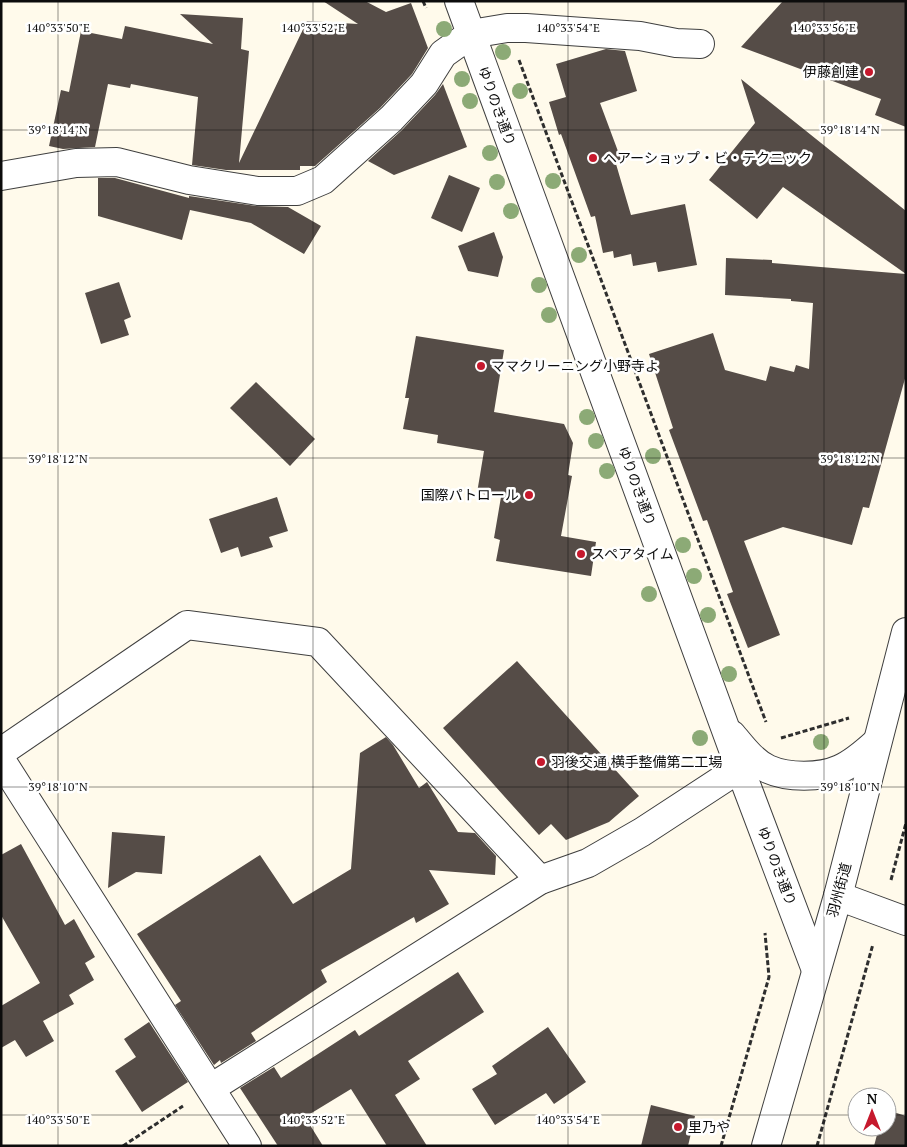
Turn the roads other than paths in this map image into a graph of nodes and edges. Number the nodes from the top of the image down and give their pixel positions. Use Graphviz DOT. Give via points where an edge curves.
graph roads {
  1 [pos="459,1"];
  2 [pos="471,34"];
  3 [pos="700,44"];
  4 [pos="1,176"];
  5 [pos="906,632"];
  6 [pos="726,728"];
  7 [pos="877,742"];
  8 [pos="1,752"];
  9 [pos="1,760"];
  10 [pos="740,768"];
  11 [pos="540,880"];
  12 [pos="838,896"];
  13 [pos="894,917"];
  14 [pos="816,970"];
  15 [pos="211,1088"];
  16 [pos="248,1146"];
  17 [pos="766,1146"];
  1 -- 2 [label="street, ゆりのき通り"];
  2 -- 3 [label="street" via="507,28 640,36"];
  2 -- 4 [label="street" via="443,54 424,84 391,119 323,180 297,191 258,191 189,180 117,162 76,163"];
  2 -- 6 [label="street, ゆりのき通り"];
  5 -- 7 [label="street, 羽州街道"];
  6 -- 7 [label="street" via="750,756 767,768 792,775 816,775 839,770"];
  6 -- 10 [label="street, ゆりのき通り"];
  7 -- 12 [label="street, 羽州街道"];
  8 -- 11 [label="street" via="187,625 318,642"];
  9 -- 15 [label="street"];
  10 -- 11 [label="street" via="588,864"];
  10 -- 14 [label="street, ゆりのき通り"];
  11 -- 15 [label="street"];
  12 -- 13 [label="street"];
  12 -- 14 [label="street, 羽州街道"];
  14 -- 17 [label="street, 羽州街道"];
  15 -- 16 [label="street"];
}
